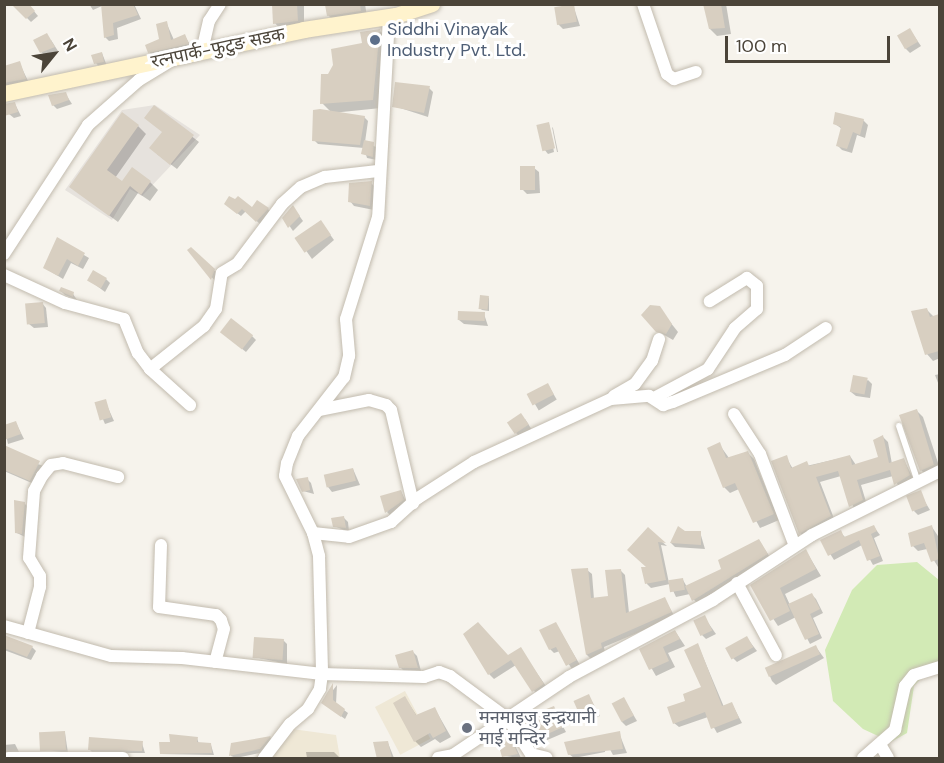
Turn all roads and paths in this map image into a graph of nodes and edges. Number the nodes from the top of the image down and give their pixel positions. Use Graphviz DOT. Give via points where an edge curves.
graph roads {
  1 [pos="220,4"];
  2 [pos="432,4"];
  3 [pos="643,4"];
  4 [pos="393,13"];
  5 [pos="202,51"];
  6 [pos="180,56"];
  7 [pos="696,72"];
  8 [pos="4,94"];
  9 [pos="378,171"];
  10 [pos="4,254"];
  11 [pos="4,275"];
  12 [pos="710,301"];
  13 [pos="826,327"];
  14 [pos="659,339"];
  15 [pos="150,369"];
  16 [pos="654,398"];
  17 [pos="611,399"];
  18 [pos="190,405"];
  19 [pos="319,410"];
  20 [pos="734,414"];
  21 [pos="899,426"];
  22 [pos="939,471"];
  23 [pos="118,477"];
  24 [pos="918,482"];
  25 [pos="413,502"];
  26 [pos="313,533"];
  27 [pos="161,545"];
  28 [pos="795,546"];
  29 [pos="737,583"];
  30 [pos="4,626"];
  31 [pos="28,633"];
  32 [pos="776,655"];
  33 [pos="215,662"];
  34 [pos="939,667"];
  35 [pos="322,674"];
  36 [pos="508,719"];
  37 [pos="881,746"];
  38 [pos="90,758"];
  39 [pos="8,759"];
  40 [pos="123,759"];
  41 [pos="264,759"];
  42 [pos="438,759"];
  43 [pos="547,759"];
  44 [pos="863,759"];
  45 [pos="888,759"];
  1 -- 5 [label="street" via="209,21"];
  2 -- 4 [label="street, रत्नपार्क-फुटुङ सडक"];
  3 -- 7 [label="street" via="667,74 674,79"];
  4 -- 5 [label="street, रत्नपार्क-फुटुङ सडक"];
  4 -- 9 [label="street"];
  5 -- 6 [label="street, रत्नपार्क-फुटुङ सडक"];
  6 -- 8 [label="street, रत्नपार्क-फुटुङ सडक"];
  6 -- 10 [label="street" via="139,80 88,125"];
  9 -- 15 [label="street" via="325,177 301,187 282,204 237,264 222,273 216,309 204,326"];
  9 -- 19 [label="street" via="378,217 346,319 349,357 344,377"];
  11 -- 15 [label="street" via="65,303 124,319 138,353"];
  12 -- 16 [label="street" via="747,278 757,286 757,309 735,328 708,369 700,377"];
  13 -- 16 [label="street" via="785,356 673,402 663,405"];
  14 -- 17 [label="street" via="652,361 635,384"];
  15 -- 18 [label="street"];
  16 -- 17 [label="street"];
  17 -- 25 [label="street" via="474,462"];
  19 -- 25 [label="street" via="369,400 386,405 391,410"];
  19 -- 26 [label="street" via="298,436 285,476"];
  20 -- 28 [label="street" via="760,453"];
  21 -- 24 [label="lane"];
  22 -- 24 [label="street"];
  23 -- 31 [label="street" via="63,463 51,465 42,476 34,491 29,558 40,576 40,587"];
  24 -- 28 [label="street"];
  25 -- 26 [label="street" via="391,522 348,537"];
  26 -- 35 [label="street" via="319,556"];
  27 -- 33 [label="street" via="159,607 216,615 224,630"];
  28 -- 29 [label="street"];
  29 -- 32 [label="street"];
  29 -- 36 [label="street" via="569,677"];
  30 -- 31 [label="street"];
  31 -- 33 [label="street" via="111,656"];
  33 -- 35 [label="street"];
  34 -- 37 [label="street" via="914,675 905,686 895,730"];
  35 -- 36 [label="street" via="424,677 439,672"];
  35 -- 41 [label="street" via="320,689 308,709 290,724"];
  36 -- 42 [label="street" via="453,755"];
  36 -- 43 [label="street" via="531,754"];
  37 -- 44 [label="street"];
  37 -- 45 [label="street"];
  38 -- 39 [label="street"];
  38 -- 40 [label="street"];
}
